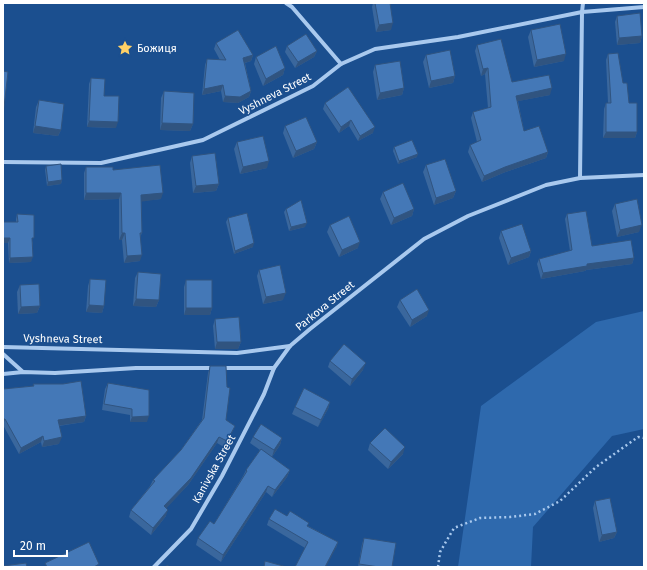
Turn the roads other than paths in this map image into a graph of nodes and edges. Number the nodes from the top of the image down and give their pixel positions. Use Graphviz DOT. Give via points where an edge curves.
graph roads {
  1 [pos="286,3"];
  2 [pos="583,3"];
  3 [pos="644,7"];
  4 [pos="582,12"];
  5 [pos="340,64"];
  6 [pos="3,162"];
  7 [pos="644,175"];
  8 [pos="580,178"];
  9 [pos="290,346"];
  10 [pos="3,347"];
  11 [pos="3,354"];
  12 [pos="274,368"];
  13 [pos="23,372"];
  14 [pos="3,374"];
  15 [pos="154,567"];
  1 -- 5 [label="street"];
  2 -- 4 [label="street"];
  3 -- 4 [label="street, Vyshneva Street"];
  4 -- 5 [label="street, Vyshneva Street" via="375,50"];
  4 -- 8 [label="street"];
  5 -- 6 [label="street, Vyshneva Street" via="313,86 203,140 101,163"];
  7 -- 8 [label="street, Parkova Street"];
  8 -- 9 [label="street, Parkova Street" via="546,185 468,216 424,238"];
  9 -- 10 [label="street, Vyshneva Street" via="237,353"];
  9 -- 12 [label="street, Parkova Street"];
  11 -- 13 [label="street"];
  12 -- 13 [label="street" via="136,368 55,373"];
  12 -- 15 [label="street, Kanivska Street" via="264,394 222,476 191,529"];
  13 -- 14 [label="street"];
}
